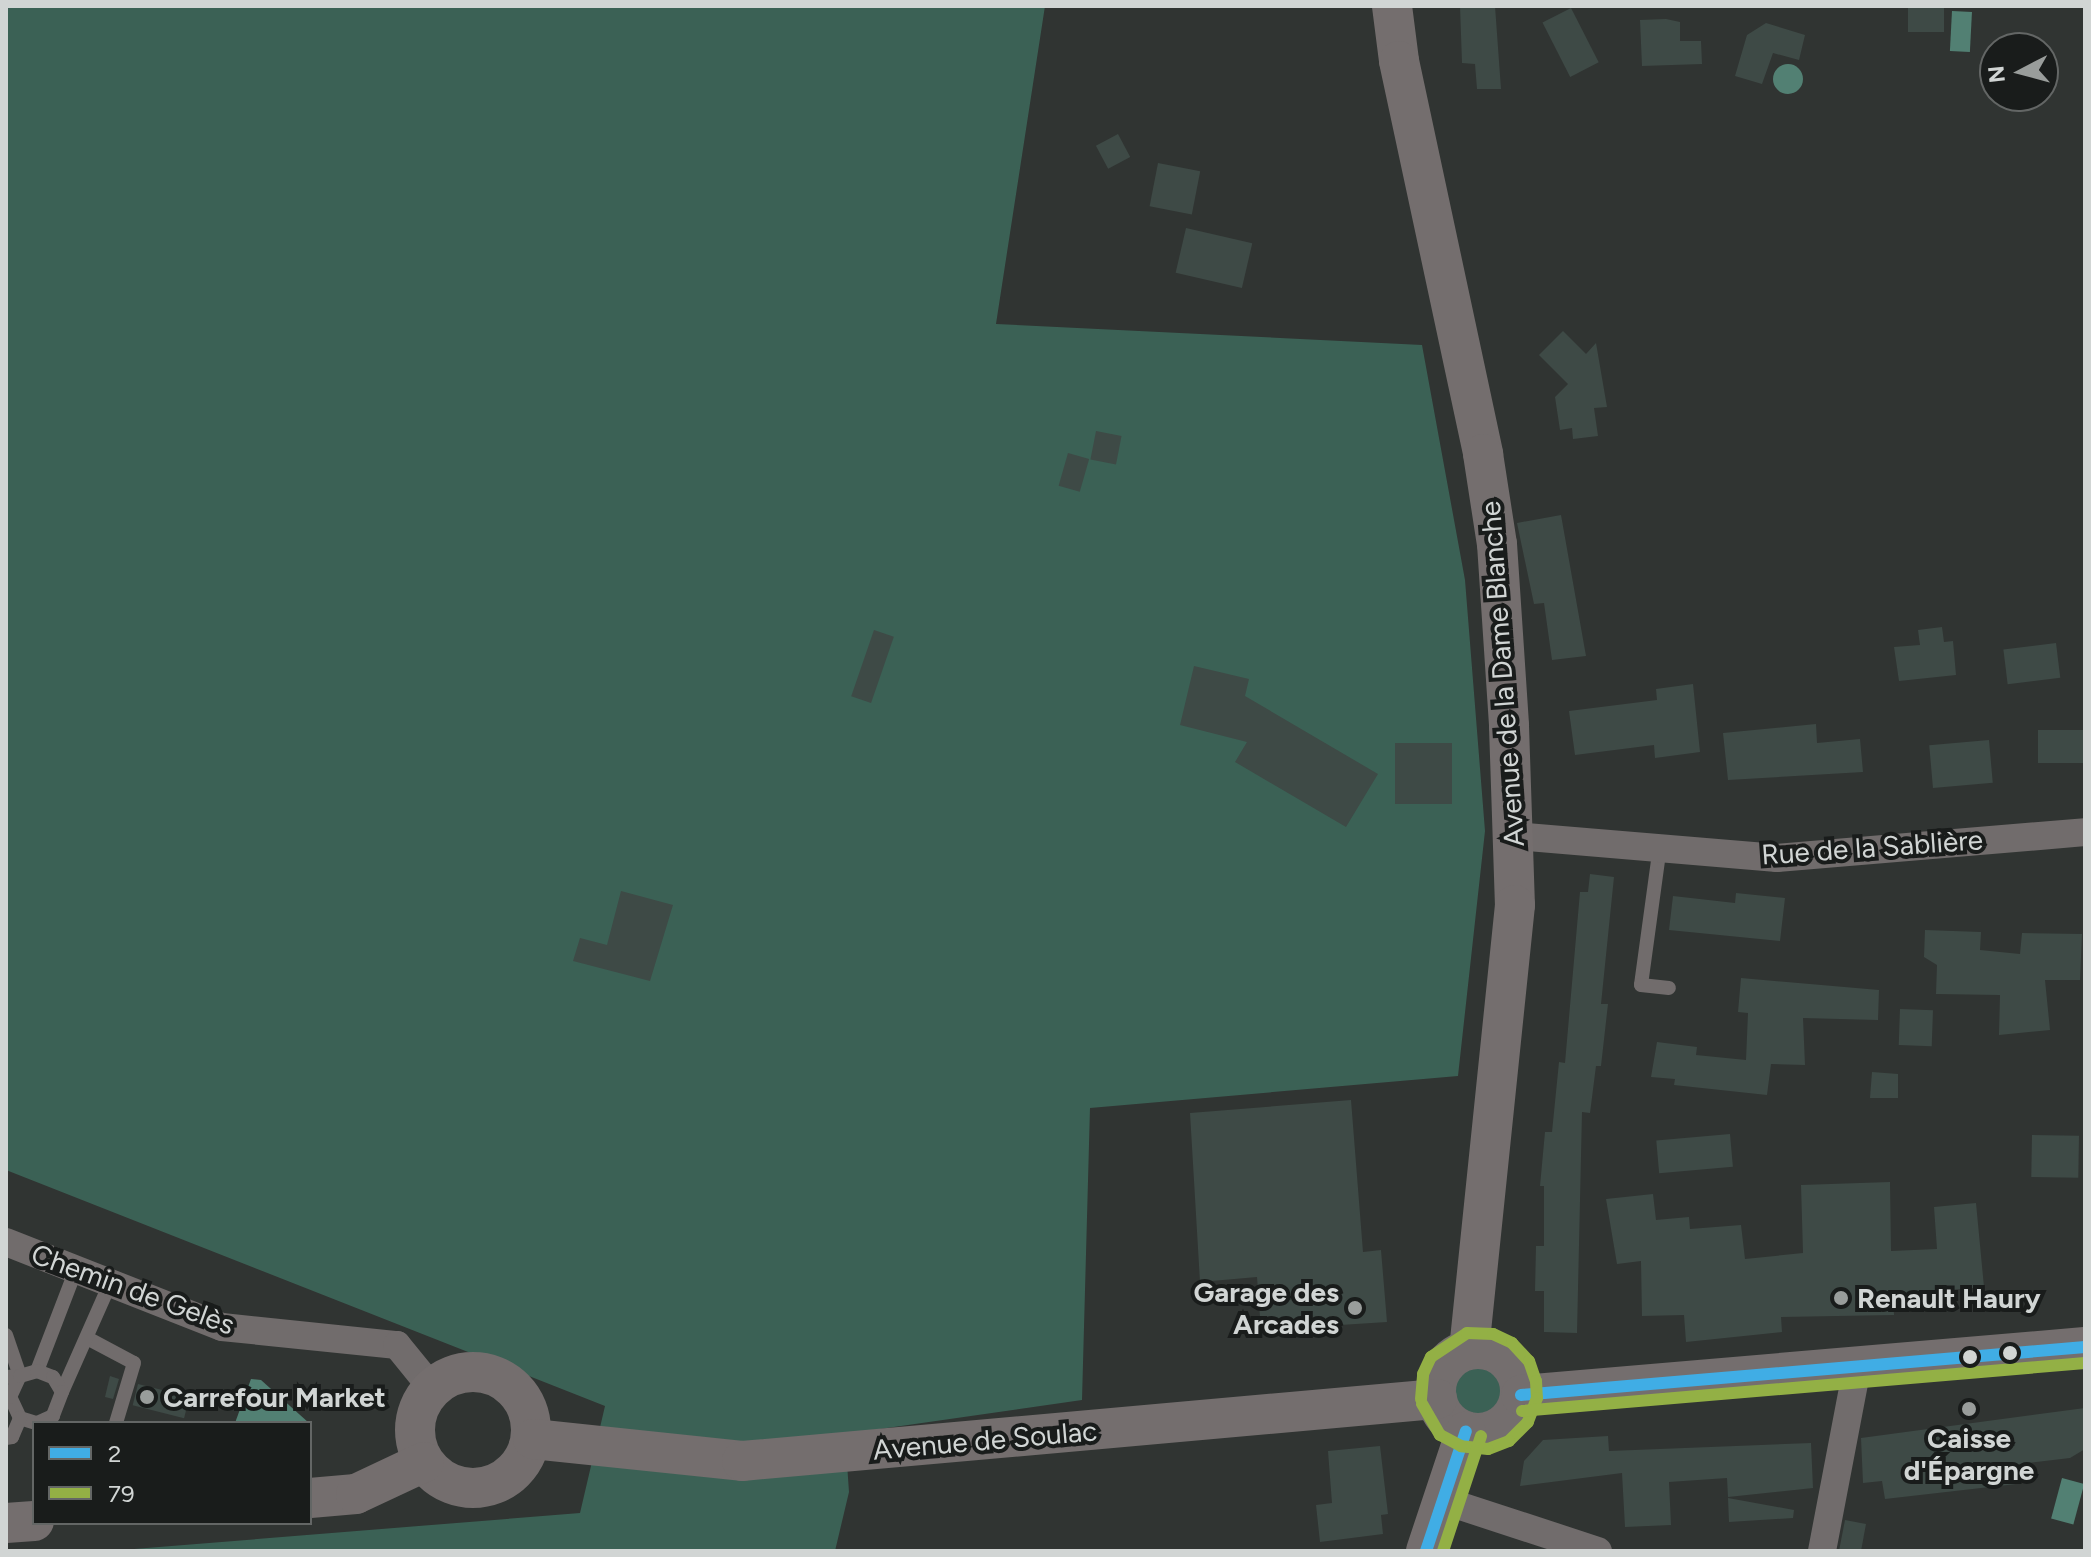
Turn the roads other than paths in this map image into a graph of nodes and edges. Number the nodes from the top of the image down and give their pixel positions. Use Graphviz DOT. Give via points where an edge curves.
graph roads {
  1 [pos="1392,6"];
  2 [pos="2085,832"];
  3 [pos="1515,836"];
  4 [pos="1660,846"];
  5 [pos="1669,988"];
  6 [pos="6,1242"];
  7 [pos="75,1272"];
  8 [pos="109,1286"];
  9 [pos="6,1335"];
  10 [pos="87,1338"];
  11 [pos="2085,1347"];
  12 [pos="1469,1349"];
  13 [pos="1857,1368"];
  14 [pos="37,1371"];
  15 [pos="13,1376"];
  16 [pos="432,1388"];
  17 [pos="62,1392"];
  18 [pos="1521,1395"];
  19 [pos="1437,1399"];
  20 [pos="20,1418"];
  21 [pos="42,1421"];
  22 [pos="117,1421"];
  23 [pos="32,1422"];
  24 [pos="1466,1431"];
  25 [pos="6,1438"];
  26 [pos="533,1439"];
  27 [pos="424,1462"];
  28 [pos="312,1498"];
  29 [pos="1442,1500"];
  30 [pos="32,1521"];
  31 [pos="6,1523"];
  32 [pos="1426,1551"];
  33 [pos="1598,1551"];
  34 [pos="1822,1551"];
  1 -- 3 [label="main road, Avenue de la Dame Blanche" via="1497,544"];
  2 -- 4 [label="street, Rue de la Sablière" via="1777,858"];
  3 -- 4 [label="street, Rue de la Sablière"];
  3 -- 12 [label="main road, Avenue de la Dame Blanche" via="1515,905"];
  4 -- 5 [label="lane" via="1641,985"];
  6 -- 7 [label="street, Chemin de Gelès"];
  7 -- 8 [label="street, Chemin de Gelès"];
  7 -- 14 [label="lane" via="35,1364"];
  8 -- 10 [label="lane"];
  8 -- 16 [label="street, Chemin de Gelès" via="222,1327 397,1345"];
  9 -- 15 [label="lane"];
  10 -- 17 [label="lane"];
  10 -- 22 [label="lane" via="134,1363"];
  11 -- 13 [label="main road"];
  12 -- 18 [label="main road" via="1503,1356 1515,1369"];
  12 -- 19 [label="main road" via="1444,1366"];
  13 -- 18 [label="main road"];
  13 -- 34 [label="street"];
  14 -- 15 [label="lane"];
  14 -- 17 [label="lane" via="53,1377"];
  15 -- 20 [label="lane" via="10,1397"];
  16 -- 26 [label="main road" via="457,1373 478,1371 508,1382 522,1396"];
  16 -- 27 [label="main road" via="420,1404 414,1430"];
  17 -- 21 [label="lane" via="53,1416"];
  18 -- 24 [label="main road" via="1515,1413 1500,1427"];
  19 -- 24 [label="main road" via="1449,1422"];
  19 -- 26 [label="main road, Avenue de Soulac" via="742,1461"];
  20 -- 23 [label="lane"];
  20 -- 25 [label="lane" via="12,1437"];
  24 -- 29 [label="main road"];
  26 -- 27 [label="main road" via="518,1468 479,1489 438,1477"];
  27 -- 28 [label="main road" via="356,1494"];
  29 -- 32 [label="main road"];
  29 -- 33 [label="street"];
  30 -- 31 [label="main road"];
}
